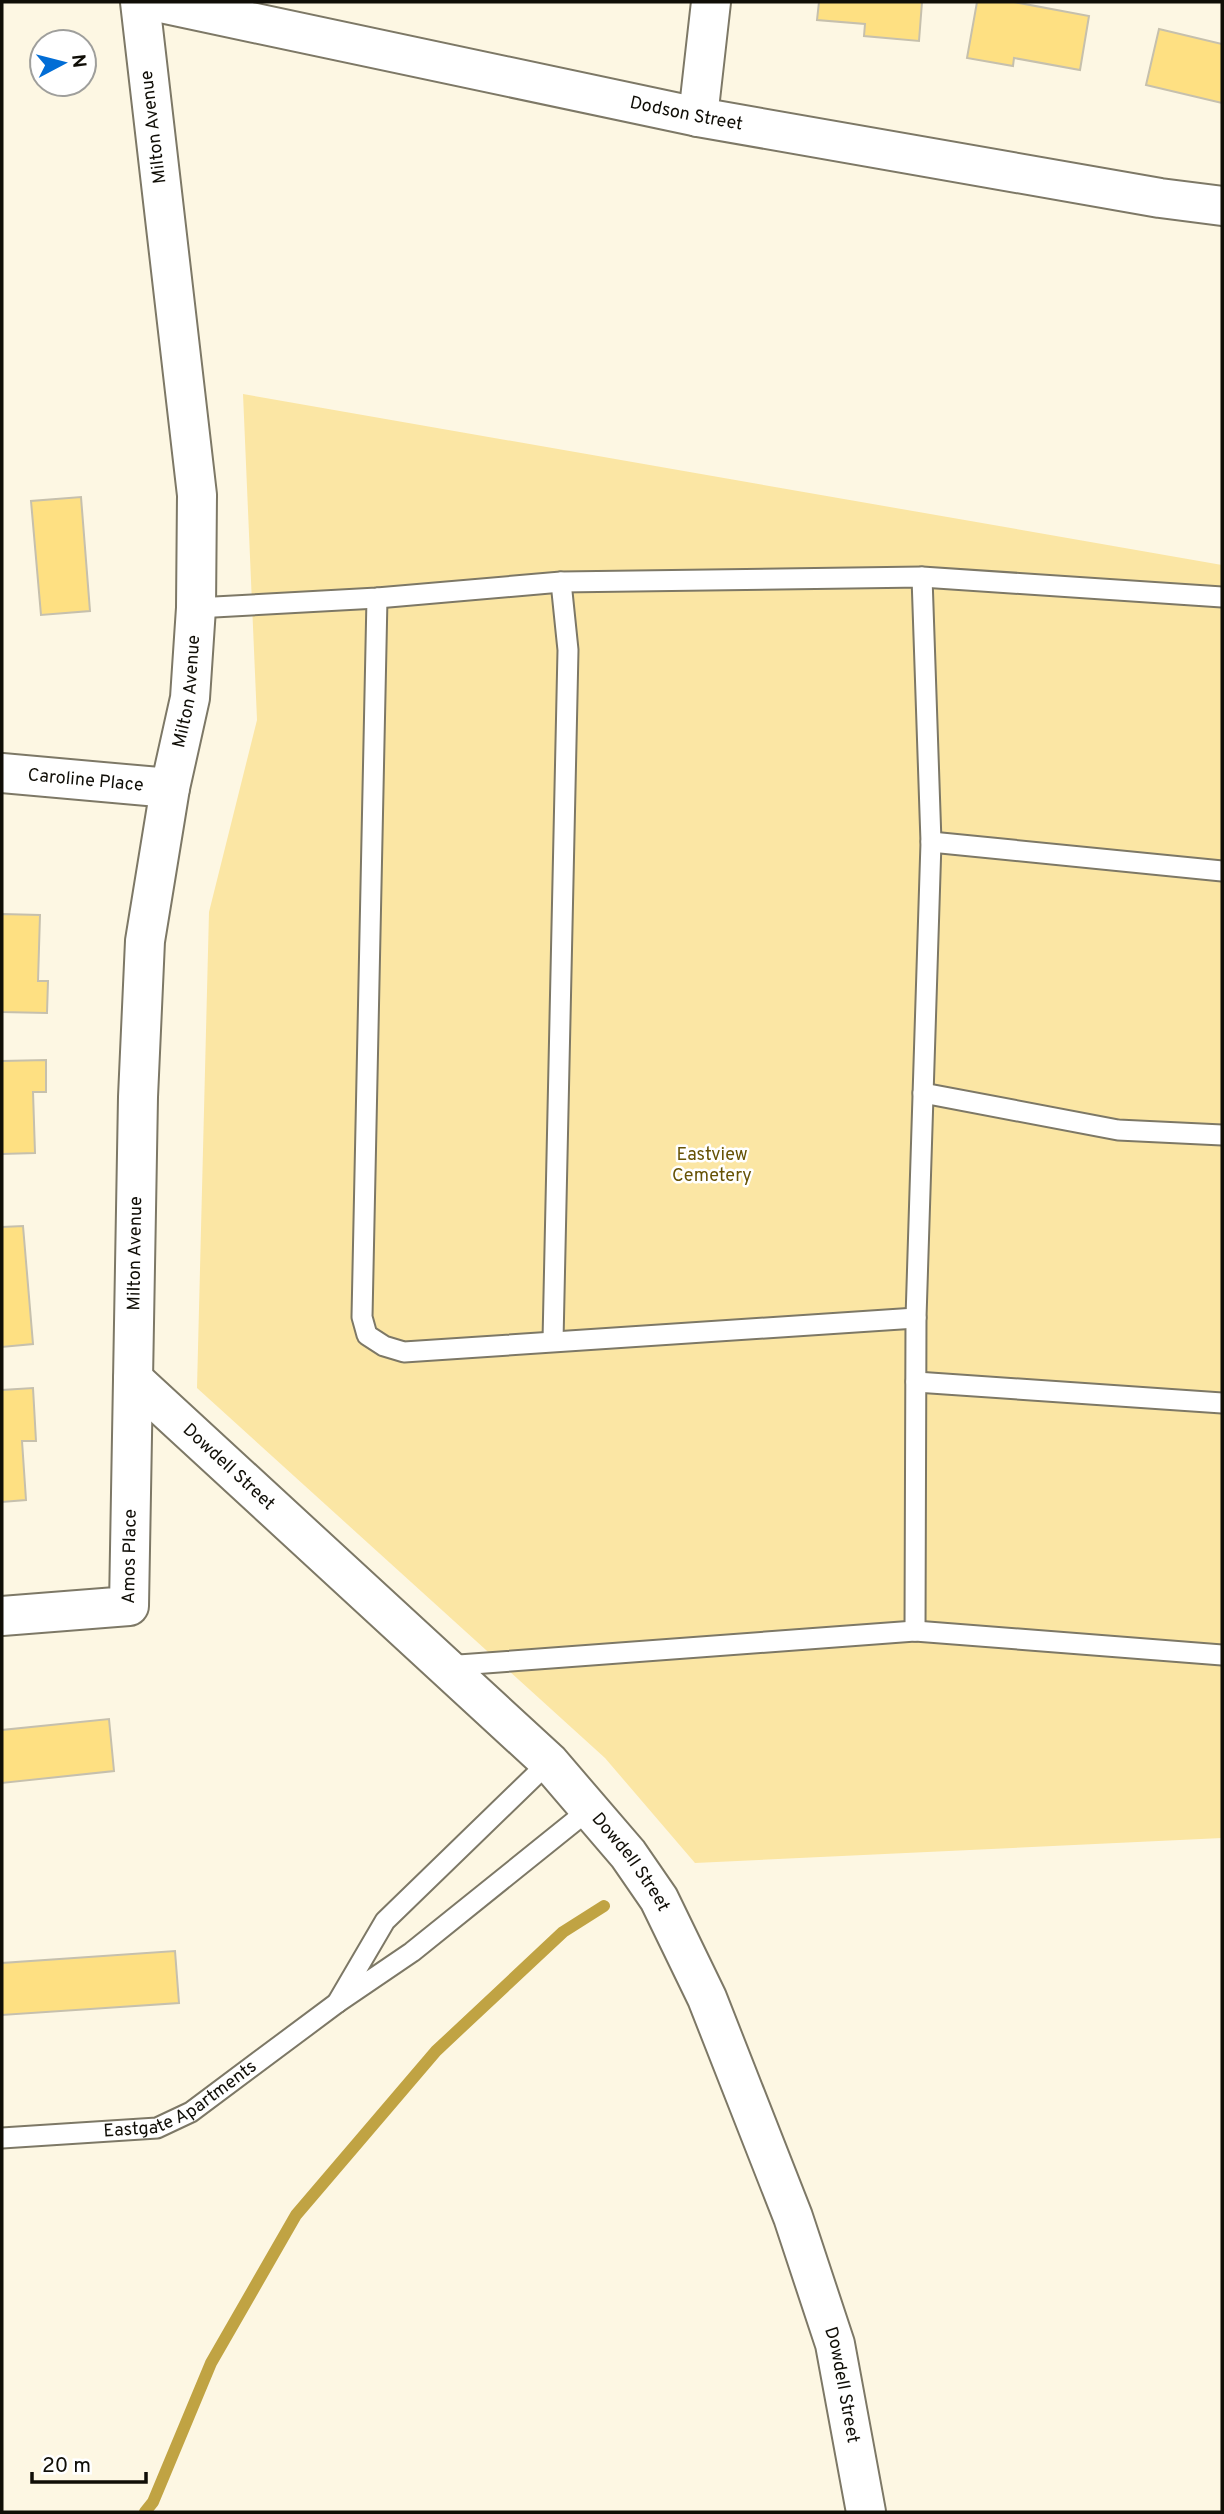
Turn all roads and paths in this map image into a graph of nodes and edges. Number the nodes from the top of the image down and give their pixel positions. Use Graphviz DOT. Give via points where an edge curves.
graph roads {
  1 [pos="139,2"];
  2 [pos="156,2"];
  3 [pos="711,2"];
  4 [pos="698,117"];
  5 [pos="1222,206"];
  6 [pos="922,577"];
  7 [pos="561,582"];
  8 [pos="1222,597"];
  9 [pos="377,598"];
  10 [pos="196,608"];
  11 [pos="2,774"];
  12 [pos="170,789"];
  13 [pos="931,842"];
  14 [pos="1222,871"];
  15 [pos="923,1093"];
  16 [pos="1222,1135"];
  17 [pos="916,1318"];
  18 [pos="553,1341"];
  19 [pos="133,1379"];
  20 [pos="916,1382"];
  21 [pos="1222,1403"];
  22 [pos="2,1616"];
  23 [pos="915,1631"];
  24 [pos="1222,1655"];
  25 [pos="443,1666"];
  26 [pos="550,1762"];
  27 [pos="591,1808"];
  28 [pos="337,2003"];
  29 [pos="2,2138"];
  30 [pos="866,2512"];
  1 -- 10 [label="street, Milton Avenue" via="197,495"];
  2 -- 4 [label="street, Dodson Street"];
  3 -- 4 [label="street"];
  4 -- 5 [label="street, Dodson Street"];
  6 -- 7 [label="lane"];
  6 -- 8 [label="lane"];
  6 -- 13 [label="lane"];
  7 -- 9 [label="lane"];
  7 -- 18 [label="lane" via="568,650"];
  9 -- 10 [label="lane"];
  9 -- 18 [label="lane" via="362,1317 367,1335 404,1352"];
  10 -- 12 [label="street, Milton Avenue" via="190,698"];
  11 -- 12 [label="street, Caroline Place"];
  12 -- 19 [label="street, Milton Avenue" via="145,941"];
  13 -- 14 [label="lane"];
  13 -- 15 [label="lane"];
  15 -- 16 [label="lane" via="1118,1130"];
  15 -- 17 [label="lane"];
  17 -- 18 [label="lane"];
  17 -- 20 [label="lane"];
  19 -- 22 [label="street, Amos Place" via="129,1606"];
  19 -- 25 [label="street, Dowdell Street"];
  20 -- 21 [label="lane"];
  20 -- 23 [label="lane"];
  23 -- 24 [label="lane"];
  23 -- 25 [label="lane"];
  25 -- 26 [label="street, Dowdell Street"];
  26 -- 27 [label="street, Dowdell Street"];
  26 -- 28 [label="lane" via="385,1921"];
  27 -- 28 [label="lane, Eastgate Apartments" via="412,1952"];
  27 -- 30 [label="street, Dowdell Street" via="659,1899 707,1998 750,2103 835,2344"];
  28 -- 29 [label="lane, Eastgate Apartments" via="191,2112 157,2128"];
}
